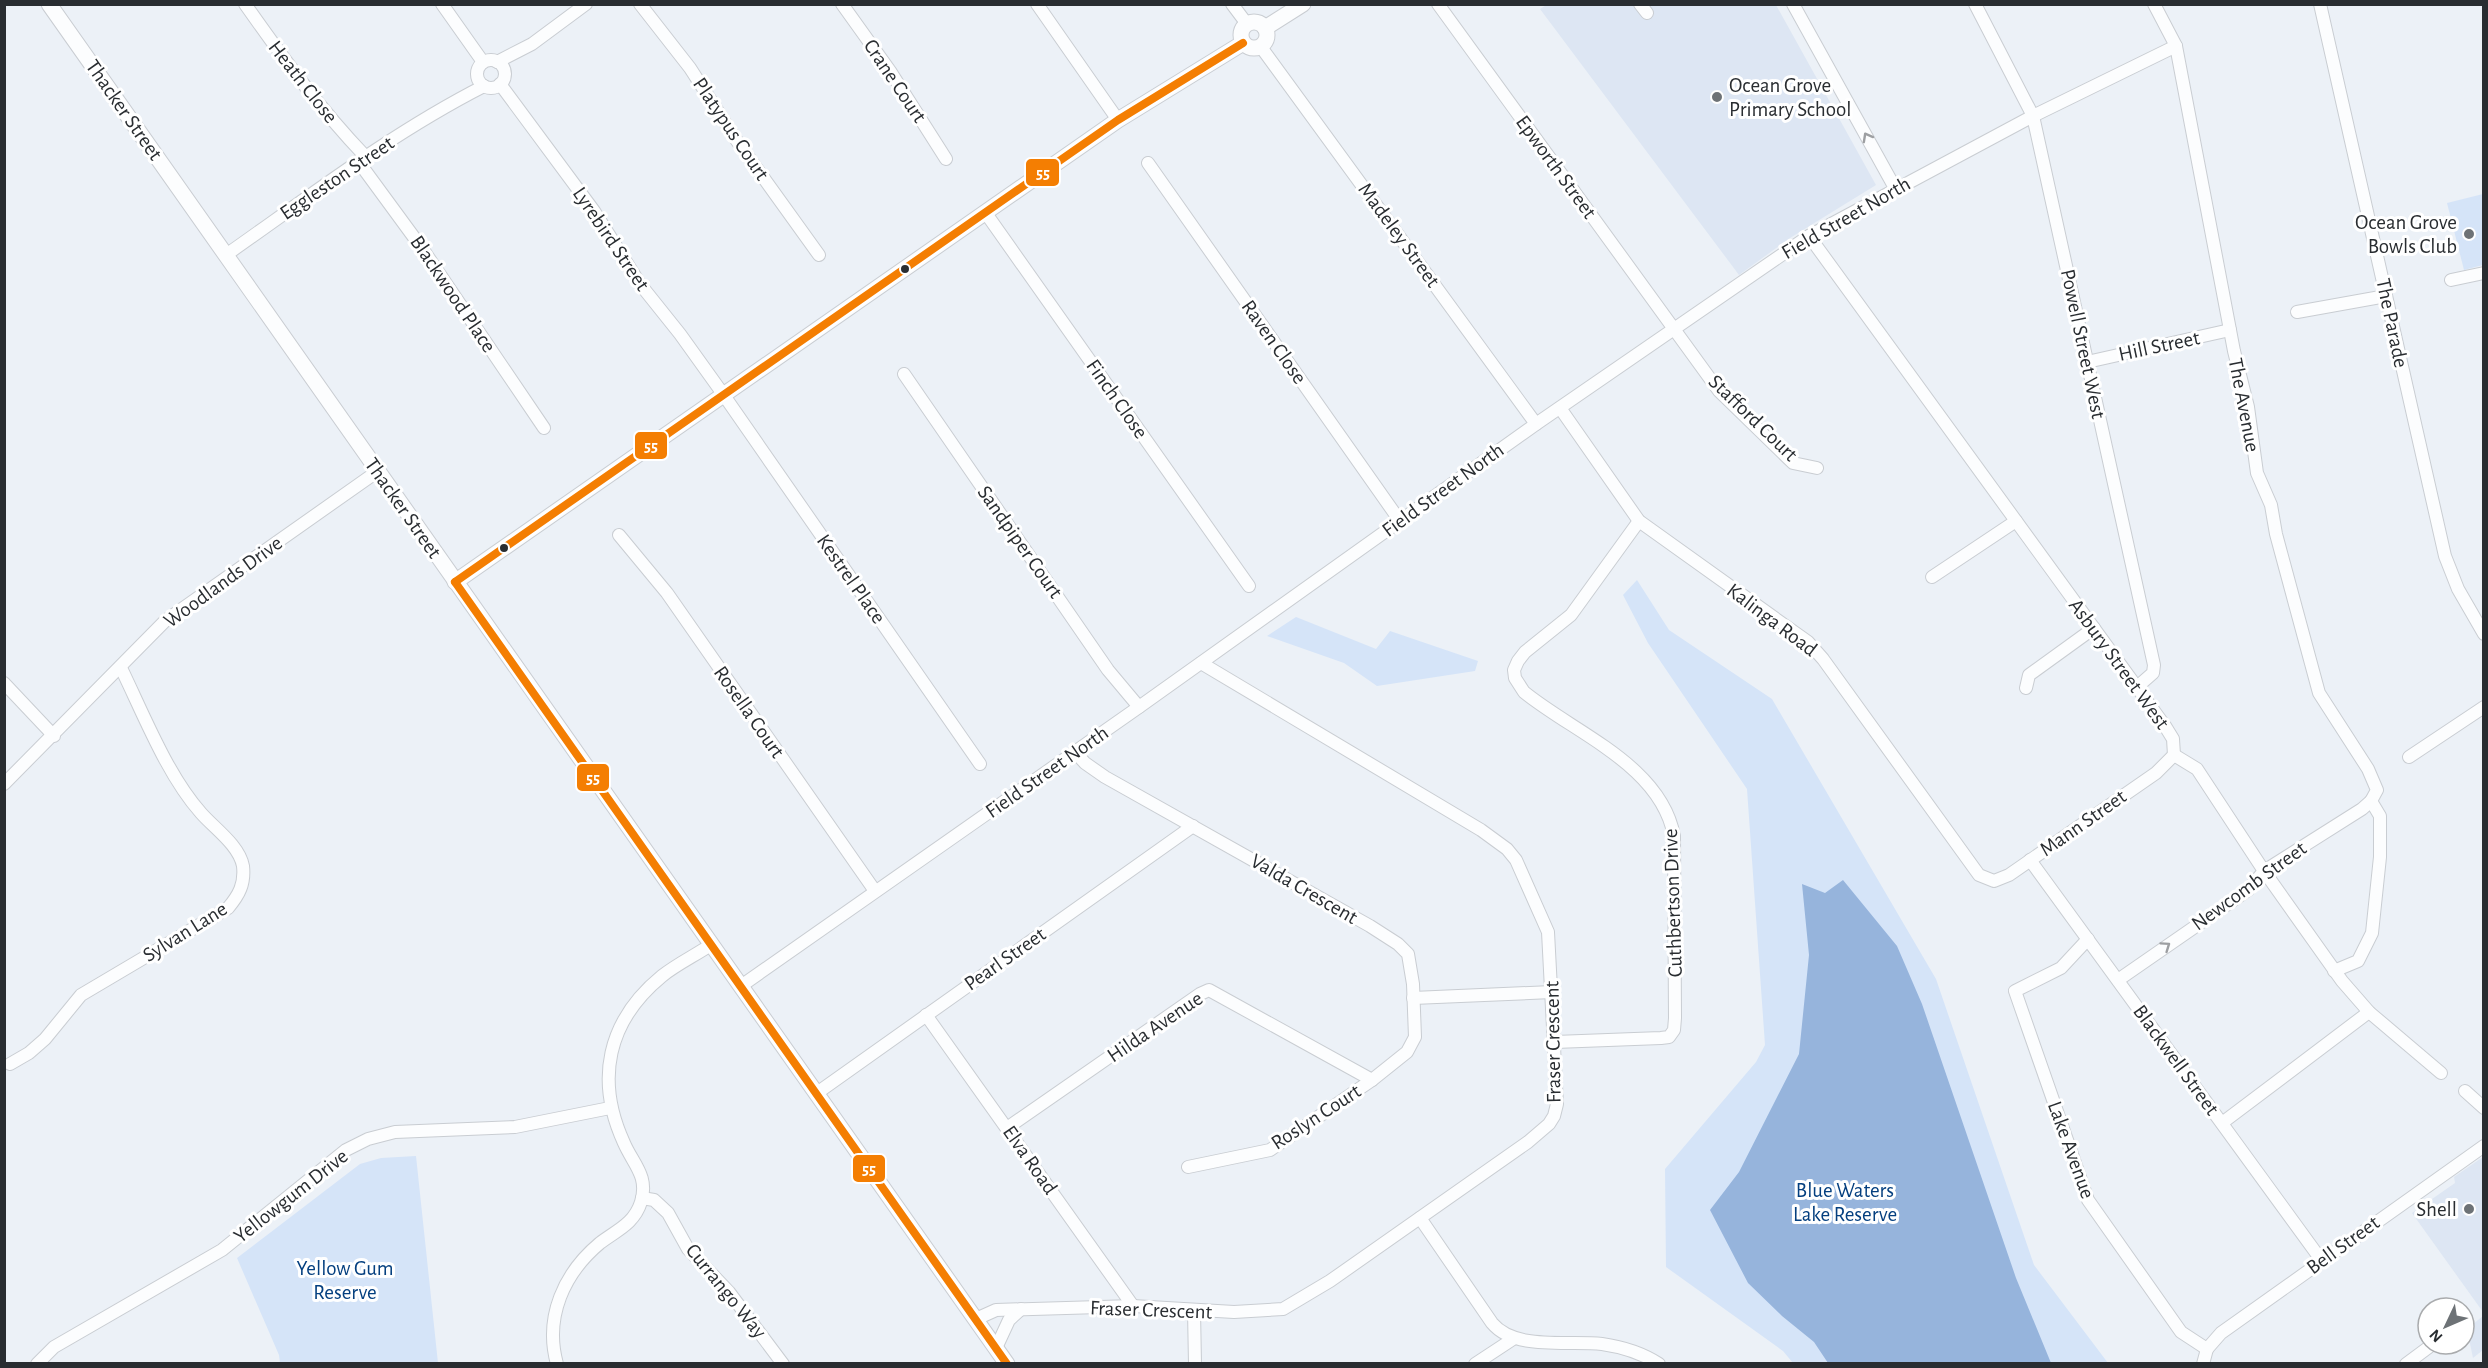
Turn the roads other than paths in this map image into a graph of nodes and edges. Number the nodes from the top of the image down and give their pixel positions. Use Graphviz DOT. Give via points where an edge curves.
graph roads {
  1 [pos="49,4"];
  2 [pos="245,4"];
  3 [pos="442,4"];
  4 [pos="586,4"];
  5 [pos="640,4"];
  6 [pos="843,4"];
  7 [pos="1036,4"];
  8 [pos="1232,4"];
  9 [pos="1303,4"];
  10 [pos="1438,4"];
  11 [pos="1793,4"];
  12 [pos="1975,4"];
  13 [pos="2154,4"];
  14 [pos="2320,4"];
  15 [pos="1246,24"];
  16 [pos="1265,28"];
  17 [pos="1243,43"];
  18 [pos="2176,46"];
  19 [pos="1261,47"];
  20 [pos="483,62"];
  21 [pos="500,72"];
  22 [pos="480,81"];
  23 [pos="2033,116"];
  24 [pos="1118,120"];
  25 [pos="362,159"];
  26 [pos="946,159"];
  27 [pos="1148,163"];
  28 [pos="1895,188"];
  29 [pos="986,212"];
  30 [pos="1809,236"];
  31 [pos="226,255"];
  32 [pos="819,255"];
  33 [pos="2484,273"];
  34 [pos="2451,280"];
  35 [pos="2386,296"];
  36 [pos="2297,312"];
  37 [pos="1674,329"];
  38 [pos="2230,330"];
  39 [pos="2087,362"];
  40 [pos="904,374"];
  41 [pos="723,394"];
  42 [pos="1560,408"];
  43 [pos="1536,424"];
  44 [pos="544,428"];
  45 [pos="1817,468"];
  46 [pos="378,471"];
  47 [pos="1400,521"];
  48 [pos="2016,521"];
  49 [pos="1639,522"];
  50 [pos="619,535"];
  51 [pos="1932,577"];
  52 [pos="455,582"];
  53 [pos="1249,586"];
  54 [pos="2094,628"];
  55 [pos="2484,634"];
  56 [pos="1201,663"];
  57 [pos="121,668"];
  58 [pos="4,683"];
  59 [pos="2137,687"];
  60 [pos="2026,688"];
  61 [pos="1139,707"];
  62 [pos="2484,707"];
  63 [pos="54,736"];
  64 [pos="1075,752"];
  65 [pos="2174,755"];
  66 [pos="2409,758"];
  67 [pos="980,764"];
  68 [pos="4,784"];
  69 [pos="2374,796"];
  70 [pos="1193,826"];
  71 [pos="2030,860"];
  72 [pos="2264,871"];
  73 [pos="1987,879"];
  74 [pos="875,891"];
  75 [pos="2088,939"];
  76 [pos="712,944"];
  77 [pos="2334,971"];
  78 [pos="2118,980"];
  79 [pos="741,986"];
  80 [pos="1551,992"];
  81 [pos="1413,998"];
  82 [pos="2369,1012"];
  83 [pos="926,1015"];
  84 [pos="1555,1042"];
  85 [pos="10,1064"];
  86 [pos="2441,1073"];
  87 [pos="1372,1080"];
  88 [pos="2465,1091"];
  89 [pos="817,1094"];
  90 [pos="610,1108"];
  91 [pos="2484,1108"];
  92 [pos="2222,1123"];
  93 [pos="1007,1128"];
  94 [pos="2484,1146"];
  95 [pos="1188,1167"];
  96 [pos="642,1198"];
  97 [pos="1420,1218"];
  98 [pos="2322,1261"];
  99 [pos="1133,1306"];
  100 [pos="1021,1309"];
  101 [pos="1194,1311"];
  102 [pos="976,1319"];
  103 [pos="1513,1338"];
  104 [pos="996,1348"];
  105 [pos="2207,1350"];
  106 [pos="37,1364"];
  107 [pos="557,1364"];
  108 [pos="783,1364"];
  109 [pos="1008,1364"];
  110 [pos="1195,1364"];
  111 [pos="1475,1364"];
  112 [pos="1659,1364"];
  113 [pos="2203,1364"];
  1 -- 31 [label="street, Thacker Street"];
  2 -- 25 [label="street, Heath Close" via="295,76"];
  3 -- 20 [label="street"];
  4 -- 21 [label="street"];
  5 -- 32 [label="street, Platypus Court" via="690,68"];
  6 -- 26 [label="street, Crane Court"];
  7 -- 24 [label="street"];
  8 -- 15 [label="street"];
  9 -- 16 [label="street"];
  10 -- 37 [label="street, Epworth Street"];
  28 -- 11 [label="street, one-way"];
  12 -- 23 [label="street, Powell Street West"];
  13 -- 18 [label="street, The Avenue"];
  14 -- 35 [label="street, The Parade"];
  15 -- 16 [label="street" via="1256,22"];
  15 -- 17 [label="street" via="1241,33"];
  16 -- 19 [label="street" via="1267,38"];
  17 -- 19 [label="street" via="1252,49"];
  17 -- 24 [label="street"];
  18 -- 23 [label="street, Field Street North"];
  18 -- 38 [label="street, The Avenue"];
  19 -- 43 [label="street, Madeley Street"];
  20 -- 21 [label="street" via="488,60"];
  20 -- 22 [label="street" via="479,66"];
  21 -- 22 [label="street" via="495,87"];
  21 -- 41 [label="street, Lyrebird Street" via="640,284"];
  22 -- 25 [label="street, Eggleston Street"];
  23 -- 28 [label="street, Field Street North"];
  23 -- 39 [label="street, Powell Street West"];
  24 -- 29 [label="street"];
  25 -- 31 [label="street, Eggleston Street"];
  25 -- 44 [label="street, Blackwood Place"];
  27 -- 47 [label="street, Raven Close"];
  28 -- 30 [label="street, Field Street North"];
  29 -- 41 [label="street"];
  29 -- 53 [label="street, Finch Close"];
  30 -- 37 [label="street, Field Street North"];
  30 -- 48 [label="street, Asbury Street West"];
  31 -- 46 [label="street, Thacker Street"];
  33 -- 34 [label="street"];
  35 -- 36 [label="street"];
  35 -- 55 [label="street, The Parade" via="2445,556 2458,589"];
  37 -- 42 [label="street, Field Street North"];
  37 -- 45 [label="street, Stafford Court" via="1719,391 1793,463"];
  38 -- 39 [label="street, Hill Street"];
  38 -- 69 [label="street, The Avenue" via="2248,407 2257,473 2271,505 2319,693 2368,769"];
  39 -- 59 [label="street, Powell Street West" via="2154,665 2153,673"];
  40 -- 61 [label="street, Sandpiper Court" via="1108,670"];
  41 -- 52 [label="street"];
  41 -- 67 [label="street, Kestrel Place"];
  42 -- 43 [label="street, Field Street North"];
  42 -- 49 [label="street, Kalinga Road"];
  43 -- 47 [label="street, Field Street North"];
  46 -- 52 [label="street, Thacker Street"];
  46 -- 57 [label="street, Woodlands Drive" via="165,621"];
  47 -- 56 [label="street, Field Street North"];
  48 -- 51 [label="street"];
  48 -- 54 [label="street, Asbury Street West"];
  49 -- 73 [label="street, Kalinga Road" via="1808,642 1972,868"];
  49 -- 84 [label="street, Cuthbertson Drive" via="1571,615 1525,652 1514,670 1524,692 1619,757 1654,791 1671,818 1674,1030 1669,1037 1661,1038"];
  50 -- 74 [label="street, Rosella Court" via="667,593"];
  52 -- 76 [label="street, Thacker Street"];
  54 -- 59 [label="street, Asbury Street West"];
  54 -- 60 [label="street" via="2029,675"];
  56 -- 61 [label="street, Field Street North"];
  56 -- 80 [label="street, Fraser Crescent" via="1507,849 1524,873 1548,932"];
  57 -- 63 [label="street, Woodlands Drive"];
  57 -- 85 [label="street, Sylvan Lane" via="186,795 232,846 242,864 239,896 228,908 81,995 45,1039"];
  58 -- 63 [label="street"];
  59 -- 65 [label="street, Asbury Street West" via="2173,739"];
  61 -- 64 [label="street, Field Street North"];
  62 -- 66 [label="street"];
  63 -- 68 [label="street, Woodlands Drive"];
  64 -- 70 [label="street, Valda Crescent" via="1099,773"];
  64 -- 74 [label="street, Field Street North"];
  65 -- 71 [label="street, Mann Street" via="2156,773"];
  65 -- 72 [label="street, Asbury Street West" via="2197,769"];
  69 -- 72 [label="street, Newcomb Street"];
  69 -- 77 [label="street, The Avenue" via="2380,816 2380,857 2372,933 2358,961"];
  70 -- 81 [label="street, Valda Crescent" via="1398,944 1408,954"];
  70 -- 83 [label="street, Pearl Street"];
  71 -- 73 [label="street, Mann Street" via="2001,879"];
  71 -- 75 [label="street, Blackwell Street"];
  72 -- 77 [label="street, Asbury Street West"];
  78 -- 72 [label="street, Newcomb Street, one-way" via="2248,890"];
  74 -- 79 [label="street, Field Street North"];
  75 -- 78 [label="street, Blackwell Street"];
  75 -- 105 [label="street, Lake Avenue" via="2061,968 2015,991 2088,1200 2181,1332"];
  76 -- 79 [label="street, Thacker Street"];
  76 -- 90 [label="street" via="664,975 626,1017 608,1070"];
  77 -- 82 [label="street, Asbury Street West"];
  78 -- 92 [label="street, Blackwell Street"];
  79 -- 89 [label="street, Thacker Street"];
  80 -- 81 [label="street"];
  80 -- 84 [label="street, Fraser Crescent"];
  81 -- 87 [label="street, Valda Crescent" via="1412,1045"];
  82 -- 86 [label="street, Asbury Street West"];
  82 -- 92 [label="street"];
  83 -- 89 [label="street, Pearl Street"];
  83 -- 93 [label="street, Elva Road"];
  84 -- 97 [label="street, Fraser Crescent" via="1557,1104 1549,1124"];
  87 -- 93 [label="street, Hilda Avenue" via="1209,990"];
  87 -- 95 [label="street, Roslyn Court" via="1270,1150"];
  88 -- 91 [label="street"];
  89 -- 102 [label="street, Thacker Street"];
  90 -- 96 [label="street" via="641,1174"];
  90 -- 106 [label="street, Yellowgum Drive" via="515,1127 395,1132 358,1143 222,1250 54,1347"];
  92 -- 98 [label="street, Blackwell Street"];
  93 -- 99 [label="street, Elva Road"];
  94 -- 98 [label="street, Bell Street"];
  96 -- 107 [label="street" via="626,1226 591,1252 563,1289 555,1310 553,1333"];
  96 -- 108 [label="street, Currango Way" via="654,1200 668,1213 688,1249 729,1292"];
  97 -- 101 [label="street, Fraser Crescent" via="1282,1309"];
  97 -- 103 [label="street" via="1492,1323"];
  98 -- 105 [label="street, Bell Street" via="2221,1333"];
  99 -- 100 [label="street, Fraser Crescent"];
  99 -- 101 [label="street, Fraser Crescent"];
  100 -- 102 [label="street, Fraser Crescent" via="996,1310"];
  100 -- 104 [label="street" via="1009,1320"];
  101 -- 110 [label="street"];
  102 -- 104 [label="street, Thacker Street"];
  103 -- 111 [label="street"];
  103 -- 112 [label="street" via="1619,1347"];
  104 -- 109 [label="street, Thacker Street"];
  105 -- 113 [label="street"];
}
